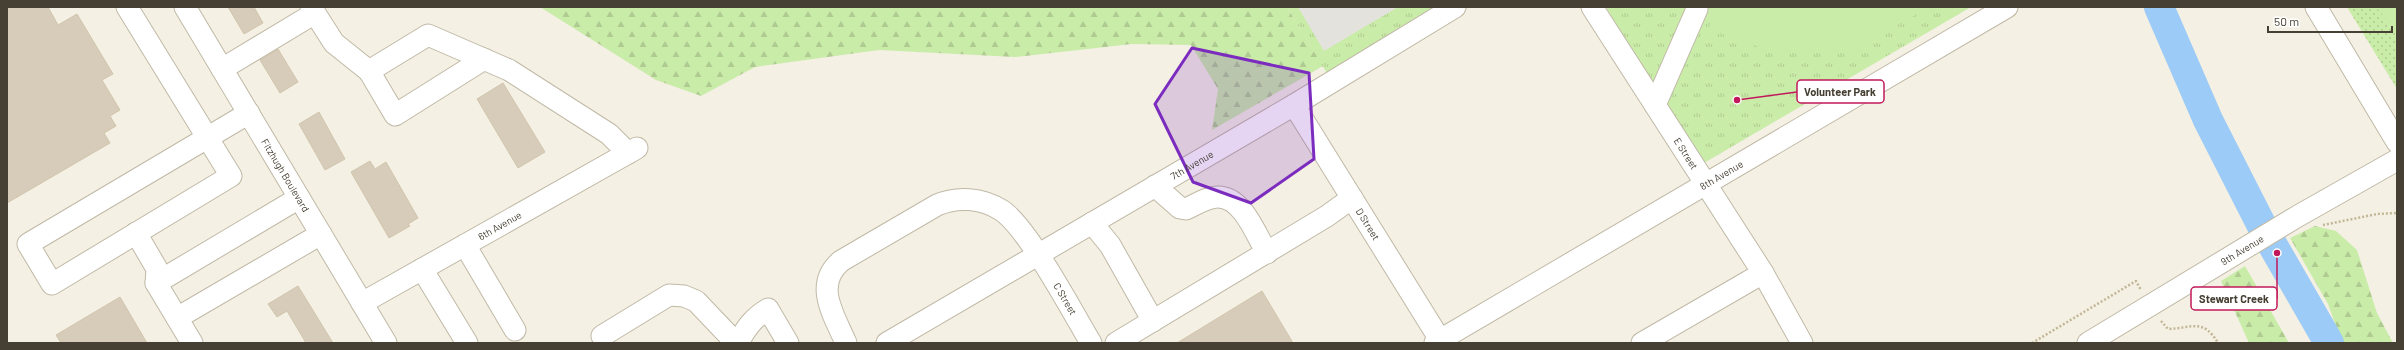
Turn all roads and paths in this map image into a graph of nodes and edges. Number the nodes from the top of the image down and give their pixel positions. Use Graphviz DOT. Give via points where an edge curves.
graph roads {
  1 [pos="127,7"];
  2 [pos="186,7"];
  3 [pos="1455,7"];
  4 [pos="1592,7"];
  5 [pos="2007,7"];
  6 [pos="2316,7"];
  7 [pos="1697,9"];
  8 [pos="313,10"];
  9 [pos="484,59"];
  10 [pos="222,69"];
  11 [pos="369,71"];
  12 [pos="1294,105"];
  13 [pos="1655,105"];
  14 [pos="249,113"];
  15 [pos="208,137"];
  16 [pos="2397,142"];
  17 [pos="2397,160"];
  18 [pos="1707,184"];
  19 [pos="1155,186"];
  20 [pos="299,198"];
  21 [pos="1352,198"];
  22 [pos="2397,213"];
  23 [pos="2307,221"];
  24 [pos="1092,223"];
  25 [pos="136,233"];
  26 [pos="321,234"];
  27 [pos="465,245"];
  28 [pos="1267,253"];
  29 [pos="1037,255"];
  30 [pos="422,269"];
  31 [pos="1763,273"];
  32 [pos="2136,281"];
  33 [pos="156,283"];
  34 [pos="362,303"];
  35 [pos="2167,315"];
  36 [pos="177,318"];
  37 [pos="1153,321"];
  38 [pos="515,330"];
  39 [pos="602,336"];
  40 [pos="1439,342"];
  41 [pos="192,343"];
  42 [pos="386,343"];
  43 [pos="467,343"];
  44 [pos="737,343"];
  45 [pos="788,343"];
  46 [pos="846,343"];
  47 [pos="887,343"];
  48 [pos="1091,343"];
  49 [pos="1116,343"];
  50 [pos="1642,343"];
  51 [pos="1802,343"];
  52 [pos="2032,343"];
  53 [pos="2088,343"];
  54 [pos="2218,343"];
  1 -- 15 [label="street"];
  2 -- 10 [label="street, Fitzhugh Boulevard"];
  3 -- 12 [label="street, 7th Avenue"];
  4 -- 13 [label="street, E Street"];
  5 -- 18 [label="street, 8th Avenue"];
  6 -- 16 [label="street"];
  7 -- 13 [label="street"];
  8 -- 10 [label="street"];
  8 -- 11 [label="street" via="334,43"];
  9 -- 11 [label="street" via="428,35"];
  9 -- 11 [label="street" via="395,115"];
  9 -- 27 [label="street, 6th Avenue" via="509,70 632,150"];
  10 -- 14 [label="street, Fitzhugh Boulevard"];
  12 -- 19 [label="street, 7th Avenue"];
  12 -- 21 [label="street, D Street"];
  13 -- 18 [label="street, E Street"];
  14 -- 15 [label="street"];
  14 -- 20 [label="street, Fitzhugh Boulevard"];
  15 -- 25 [label="street" via="231,176"];
  15 -- 25 [label="street" via="28,244 52,284"];
  17 -- 23 [label="street, 9th Avenue"];
  18 -- 31 [label="street, E Street"];
  18 -- 40 [label="street, 8th Avenue"];
  19 -- 24 [label="street, 7th Avenue"];
  19 -- 28 [label="street" via="1180,208 1186,209 1217,197 1226,198 1240,207"];
  20 -- 26 [label="street, Fitzhugh Boulevard"];
  20 -- 33 [label="street"];
  21 -- 28 [label="street"];
  21 -- 40 [label="street, D Street"];
  22 -- 23 [label="path"];
  23 -- 53 [label="street, 9th Avenue" via="2224,261"];
  24 -- 29 [label="street, 7th Avenue"];
  24 -- 37 [label="street" via="1106,240"];
  25 -- 33 [label="street" via="157,269"];
  26 -- 34 [label="street, Fitzhugh Boulevard"];
  26 -- 36 [label="street"];
  27 -- 30 [label="street, 6th Avenue"];
  27 -- 38 [label="street"];
  28 -- 37 [label="street"];
  29 -- 46 [label="street, C Street" via="1014,220 1002,210 987,203 947,200 833,268 827,284 828,300"];
  29 -- 47 [label="street, 7th Avenue"];
  29 -- 48 [label="street, C Street"];
  30 -- 34 [label="street, 6th Avenue"];
  30 -- 43 [label="street"];
  31 -- 50 [label="street"];
  31 -- 51 [label="street, E Street"];
  32 -- 52 [label="path"];
  33 -- 36 [label="street"];
  34 -- 42 [label="street, Fitzhugh Boulevard"];
  35 -- 54 [label="path" via="2160,319 2168,329 2199,325 2212,333"];
  36 -- 41 [label="street"];
  37 -- 49 [label="street"];
  39 -- 44 [label="street" via="669,295 684,296 696,301"];
  44 -- 45 [label="street" via="756,316 768,309"];
}
